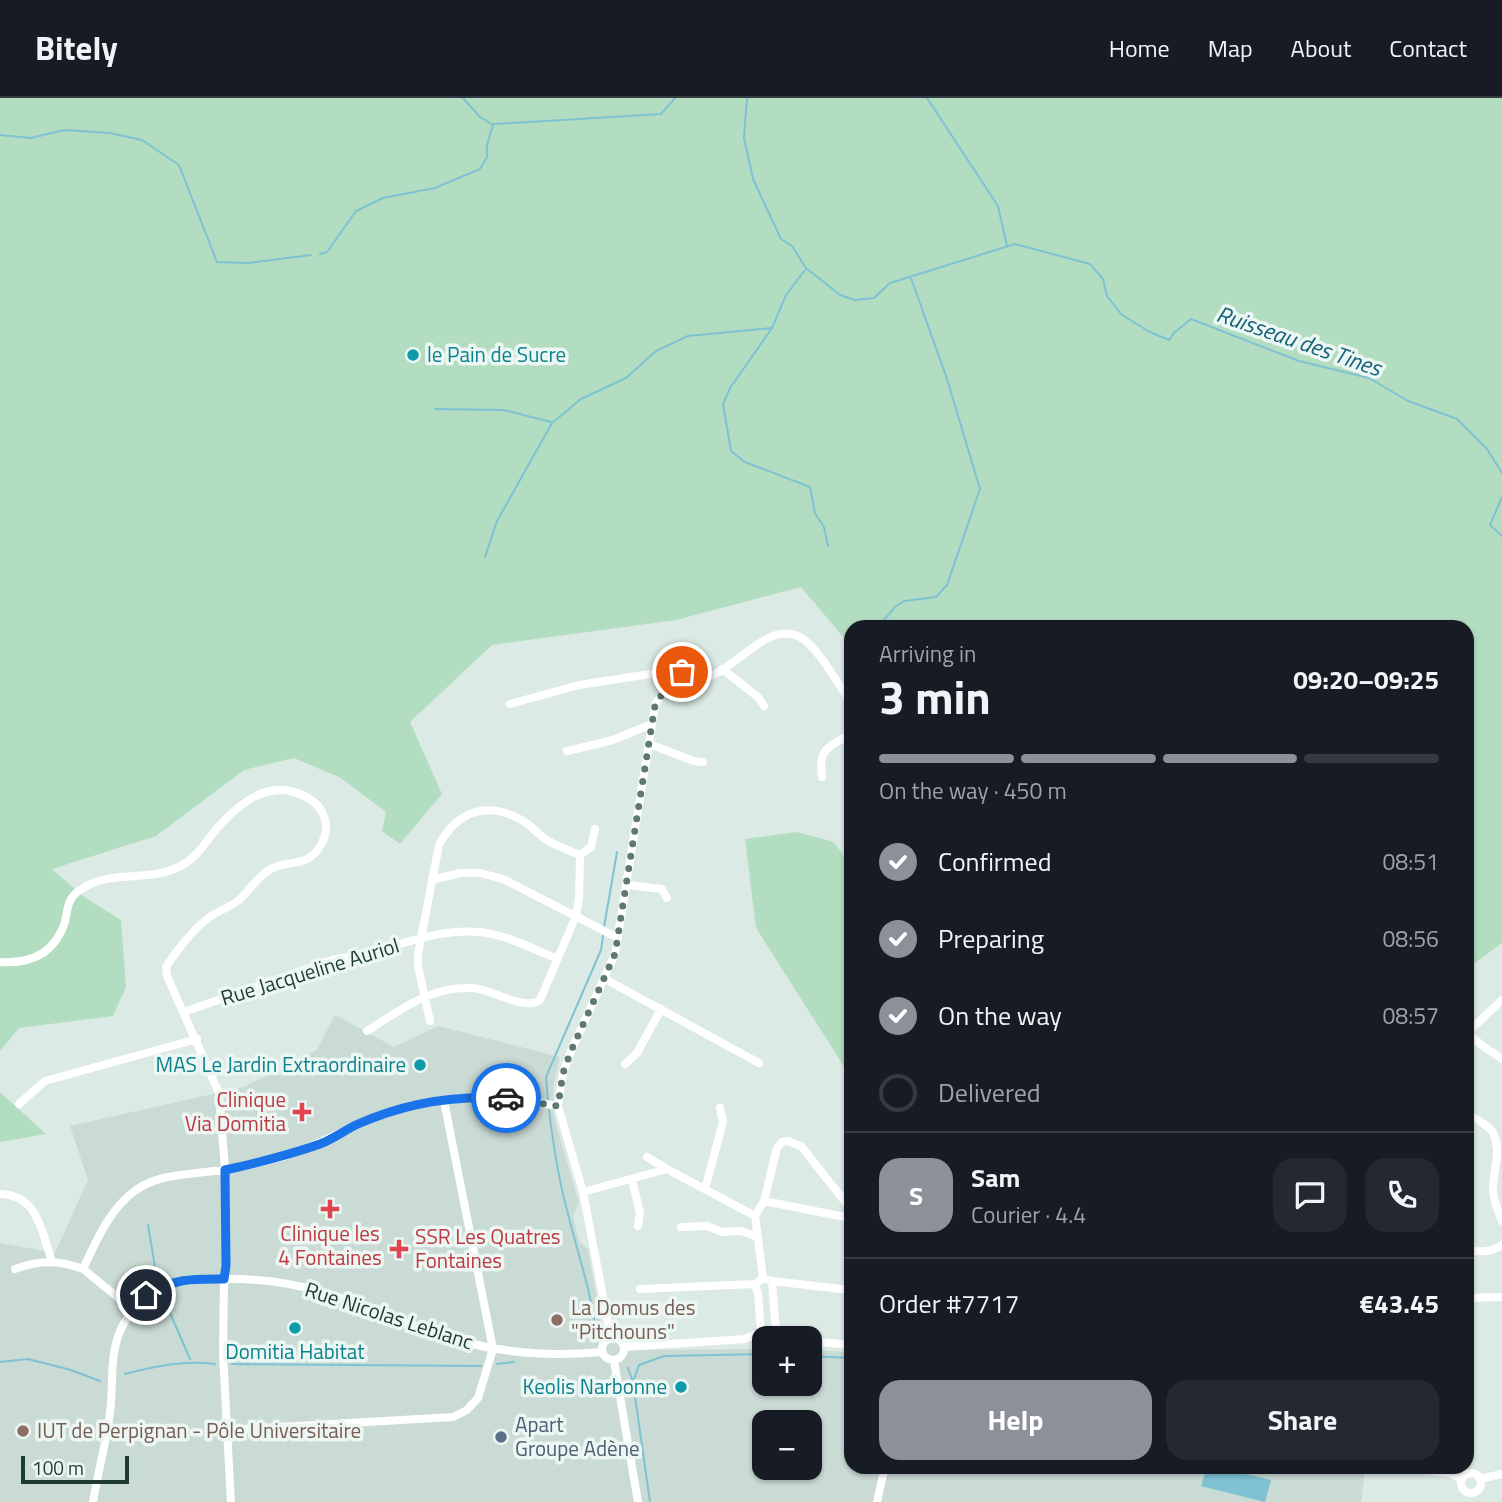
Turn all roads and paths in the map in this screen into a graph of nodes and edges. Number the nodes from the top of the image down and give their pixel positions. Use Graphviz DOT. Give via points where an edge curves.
graph roads {
  1 [pos="722,669"];
  2 [pos="657,673"];
  3 [pos="683,676"];
  4 [pos="665,690"];
  5 [pos="844,693"];
  6 [pos="510,704"];
  7 [pos="764,706"];
  8 [pos="652,724"];
  9 [pos="844,738"];
  10 [pos="649,744"];
  11 [pos="567,751"];
  12 [pos="703,761"];
  13 [pos="822,777"];
  14 [pos="595,829"];
  15 [pos="580,855"];
  16 [pos="432,880"];
  17 [pos="628,885"];
  18 [pos="667,898"];
  19 [pos="576,916"];
  20 [pos="618,938"];
  21 [pos="420,939"];
  22 [pos="558,959"];
  23 [pos="0,962"];
  24 [pos="604,979"];
  25 [pos="425,994"];
  26 [pos="1502,1000"];
  27 [pos="661,1010"];
  28 [pos="184,1012"];
  29 [pos="430,1021"];
  30 [pos="1474,1025"];
  31 [pos="367,1031"];
  32 [pos="1474,1037"];
  33 [pos="197,1040"];
  34 [pos="1502,1059"];
  35 [pos="759,1063"];
  36 [pos="625,1064"];
  37 [pos="444,1101"];
  38 [pos="19,1104"];
  39 [pos="555,1105"];
  40 [pos="720,1108"];
  41 [pos="1474,1118"];
  42 [pos="647,1157"];
  43 [pos="667,1169"];
  44 [pos="225,1170"];
  45 [pos="632,1180"];
  46 [pos="705,1189"];
  47 [pos="583,1192"];
  48 [pos="0,1194"];
  49 [pos="844,1200"];
  50 [pos="764,1201"];
  51 [pos="755,1216"];
  52 [pos="844,1217"];
  53 [pos="1502,1221"];
  54 [pos="638,1226"];
  55 [pos="681,1227"];
  56 [pos="758,1237"];
  57 [pos="1502,1245"];
  58 [pos="1474,1251"];
  59 [pos="52,1261"];
  60 [pos="15,1269"];
  61 [pos="83,1269"];
  62 [pos="224,1279"];
  63 [pos="767,1280"];
  64 [pos="755,1284"];
  65 [pos="640,1289"];
  66 [pos="844,1289"];
  67 [pos="1502,1297"];
  68 [pos="1474,1298"];
  69 [pos="132,1309"];
  70 [pos="761,1326"];
  71 [pos="775,1326"];
  72 [pos="752,1336"];
  73 [pos="611,1339"];
  74 [pos="822,1342"];
  75 [pos="844,1344"];
  76 [pos="624,1347"];
  77 [pos="493,1349"];
  78 [pos="602,1352"];
  79 [pos="614,1361"];
  80 [pos="227,1430"];
  81 [pos="883,1474"];
  82 [pos="1451,1474"];
  83 [pos="1467,1474"];
  84 [pos="1474,1474"];
  85 [pos="1502,1474"];
  86 [pos="1461,1479"];
  87 [pos="1480,1479"];
  88 [pos="1465,1497"];
  89 [pos="93,1502"];
  90 [pos="231,1502"];
  91 [pos="638,1502"];
  92 [pos="877,1502"];
  1 -- 3 [label="street" via="698,680"];
  1 -- 5 [label="street" via="772,636 790,634 811,646"];
  1 -- 7 [label="street"];
  2 -- 3 [label="street" via="670,664"];
  2 -- 4 [label="street"];
  2 -- 6 [label="street" via="579,685"];
  3 -- 4 [label="street" via="678,688"];
  4 -- 8 [label="street" via="655,705"];
  8 -- 10 [label="street"];
  8 -- 11 [label="street"];
  9 -- 13 [label="street" via="822,754"];
  10 -- 12 [label="street"];
  10 -- 17 [label="street"];
  14 -- 15 [label="street" via="591,847"];
  15 -- 16 [label="street" via="547,840 522,820 485,810 465,814 448,829 439,845"];
  15 -- 19 [label="street"];
  16 -- 19 [label="street" via="481,873 503,879"];
  16 -- 21 [label="street"];
  17 -- 18 [label="street" via="662,889"];
  17 -- 20 [label="street"];
  19 -- 20 [label="street"];
  19 -- 22 [label="street"];
  20 -- 24 [label="street"];
  21 -- 22 [label="street, Rue Jacqueline Auriol" via="444,933 484,933"];
  21 -- 25 [label="street" via="418,966"];
  21 -- 28 [label="street, Rue Jacqueline Auriol" via="335,959"];
  22 -- 25 [label="street" via="540,1000 531,1004 471,988"];
  23 -- 28 [label="street" via="33,960 47,952 65,921 67,904 84,887 100,880 174,870 201,850 220,824 244,803 266,790 295,791 318,805 326,835 301,863 269,870 231,906 206,920 171,959 167,976"];
  24 -- 27 [label="street"];
  24 -- 39 [label="street" via="571,1051"];
  25 -- 29 [label="street"];
  25 -- 31 [label="street"];
  26 -- 30 [label="street"];
  27 -- 35 [label="street"];
  27 -- 36 [label="street" via="636,1054"];
  28 -- 33 [label="street"];
  32 -- 34 [label="street"];
  33 -- 38 [label="street" via="45,1082"];
  33 -- 44 [label="street" via="219,1093"];
  37 -- 39 [label="street" via="504,1098"];
  37 -- 44 [label="street" via="387,1113 322,1143"];
  37 -- 77 [label="street"];
  39 -- 47 [label="street"];
  40 -- 46 [label="street" via="723,1122"];
  41 -- 53 [label="street" via="1493,1132 1501,1149 1493,1192"];
  42 -- 43 [label="street"];
  43 -- 45 [label="street"];
  43 -- 46 [label="street"];
  44 -- 61 [label="street" via="157,1179 138,1189 116,1208"];
  44 -- 62 [label="street"];
  45 -- 47 [label="street"];
  45 -- 54 [label="street"];
  46 -- 51 [label="street"];
  47 -- 73 [label="street"];
  48 -- 59 [label="street" via="19,1197 34,1210"];
  49 -- 50 [label="street" via="801,1146 788,1141 777,1148"];
  50 -- 51 [label="street"];
  50 -- 52 [label="street"];
  51 -- 56 [label="street"];
  55 -- 56 [label="street" via="707,1226"];
  56 -- 63 [label="street"];
  57 -- 58 [label="street"];
  59 -- 60 [label="street"];
  59 -- 61 [label="street"];
  61 -- 69 [label="street"];
  62 -- 69 [label="street, Rue Nicolas Leblanc" via="166,1284"];
  62 -- 77 [label="street, Rue Nicolas Leblanc" via="312,1289 428,1332"];
  62 -- 80 [label="street"];
  63 -- 64 [label="street"];
  63 -- 66 [label="street"];
  63 -- 71 [label="street"];
  64 -- 65 [label="street"];
  64 -- 70 [label="street"];
  67 -- 68 [label="street"];
  69 -- 89 [label="street, Rue Nicolas Leblanc" via="113,1348 110,1413"];
  72 -- 76 [label="street"];
  73 -- 76 [label="street" via="618,1339"];
  73 -- 78 [label="street"];
  74 -- 75 [label="street"];
  76 -- 79 [label="street" via="621,1358"];
  77 -- 78 [label="street, Rue Nicolas Leblanc"];
  77 -- 80 [label="street" via="478,1398 453,1417"];
  78 -- 79 [label="street"];
  79 -- 91 [label="street"];
  80 -- 90 [label="street"];
  81 -- 92 [label="street"];
  82 -- 86 [label="street"];
  83 -- 86 [label="street"];
  84 -- 87 [label="street"];
  85 -- 87 [label="street"];
  86 -- 88 [label="street"];
  87 -- 88 [label="street" via="1478,1491"];
}
